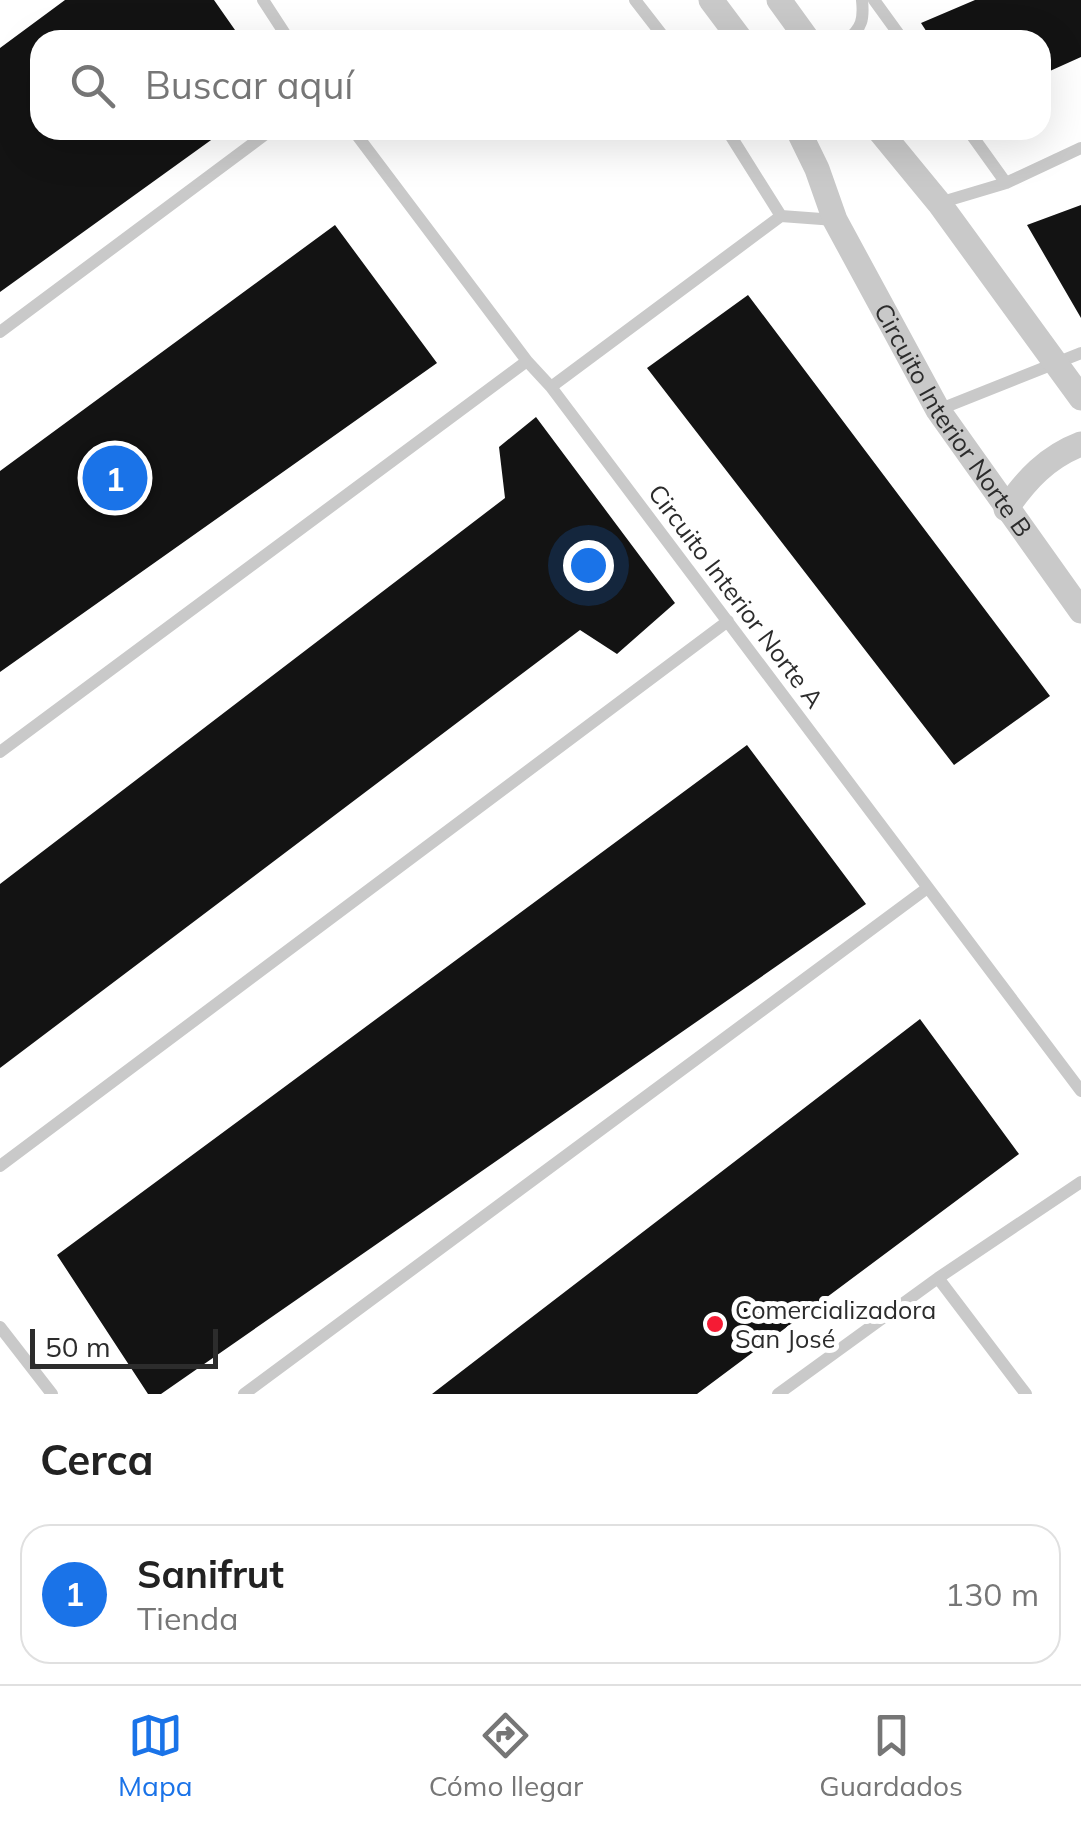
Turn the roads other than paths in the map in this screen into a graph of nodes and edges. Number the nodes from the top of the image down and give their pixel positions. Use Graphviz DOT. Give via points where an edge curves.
graph roads {
  1 [pos="262,0"];
  2 [pos="635,0"];
  3 [pos="711,0"];
  4 [pos="779,0"];
  5 [pos="862,0"];
  6 [pos="874,0"];
  7 [pos="283,30"];
  8 [pos="658,30"];
  9 [pos="734,30"];
  10 [pos="801,30"];
  11 [pos="860,30"];
  12 [pos="896,30"];
  13 [pos="258,140"];
  14 [pos="361,140"];
  15 [pos="733,140"];
  16 [pos="803,140"];
  17 [pos="887,140"];
  18 [pos="975,140"];
  19 [pos="1081,148"];
  20 [pos="1006,183"];
  21 [pos="939,203"];
  22 [pos="782,216"];
  23 [pos="834,220"];
  24 [pos="0,332"];
  25 [pos="1081,353"];
  26 [pos="527,361"];
  27 [pos="1055,364"];
  28 [pos="551,386"];
  29 [pos="1081,398"];
  30 [pos="938,410"];
  31 [pos="1081,444"];
  32 [pos="1006,509"];
  33 [pos="1081,611"];
  34 [pos="728,621"];
  35 [pos="0,752"];
  36 [pos="926,888"];
  37 [pos="1081,1091"];
  38 [pos="0,1166"];
  39 [pos="1081,1182"];
  40 [pos="938,1278"];
  41 [pos="0,1327"];
  42 [pos="52,1394"];
  43 [pos="244,1394"];
  44 [pos="778,1394"];
  45 [pos="1026,1394"];
  1 -- 7 [label="lane"];
  2 -- 8 [label="lane"];
  3 -- 9 [label="street"];
  4 -- 10 [label="street"];
  5 -- 11 [label="lane"];
  6 -- 12 [label="lane"];
  13 -- 24 [label="lane"];
  14 -- 26 [label="lane, Circuito Interior Norte A"];
  15 -- 22 [label="lane"];
  16 -- 23 [label="street, Circuito Interior Norte B"];
  17 -- 21 [label="street"];
  18 -- 20 [label="lane"];
  19 -- 20 [label="lane"];
  20 -- 21 [label="lane"];
  21 -- 27 [label="street"];
  22 -- 23 [label="lane"];
  22 -- 28 [label="lane"];
  23 -- 30 [label="street, Circuito Interior Norte B"];
  25 -- 27 [label="lane"];
  26 -- 28 [label="lane, Circuito Interior Norte A"];
  26 -- 35 [label="lane"];
  27 -- 29 [label="street"];
  27 -- 30 [label="lane"];
  28 -- 34 [label="lane, Circuito Interior Norte A"];
  30 -- 32 [label="street, Circuito Interior Norte B"];
  31 -- 32 [label="street" via="1029,476"];
  32 -- 33 [label="street, Circuito Interior Norte B"];
  34 -- 36 [label="lane, Circuito Interior Norte A"];
  34 -- 38 [label="lane"];
  36 -- 37 [label="lane, Circuito Interior Norte A"];
  36 -- 43 [label="lane"];
  39 -- 40 [label="lane"];
  40 -- 44 [label="lane"];
  40 -- 45 [label="lane"];
  41 -- 42 [label="lane"];
}
